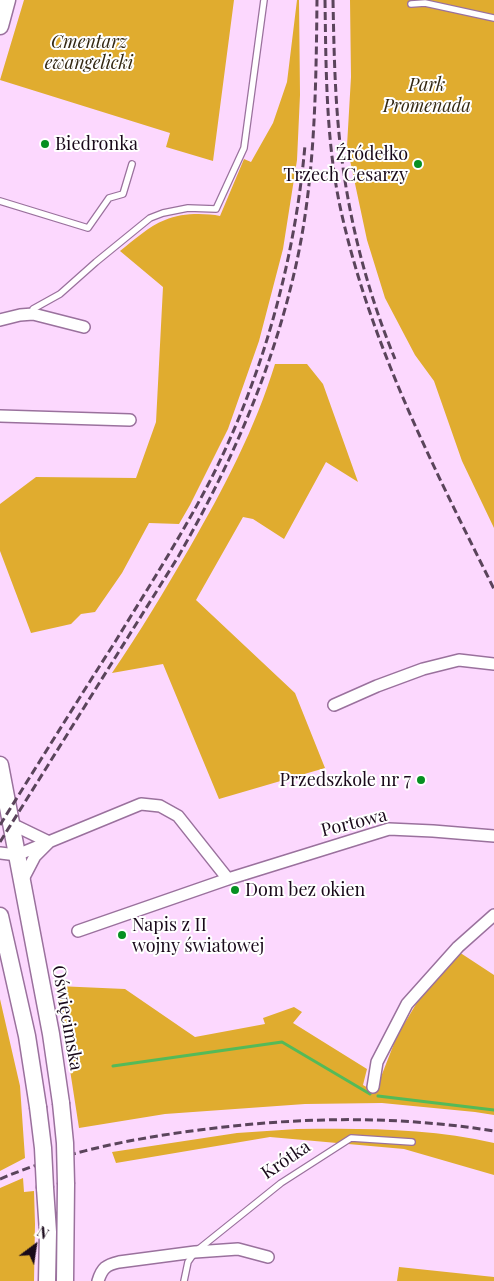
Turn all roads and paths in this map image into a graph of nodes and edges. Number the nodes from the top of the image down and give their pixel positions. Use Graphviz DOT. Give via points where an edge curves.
graph roads {
  1 [pos="7,0"];
  2 [pos="264,0"];
  3 [pos="411,4"];
  4 [pos="494,18"];
  5 [pos="0,26"];
  6 [pos="132,164"];
  7 [pos="0,202"];
  8 [pos="32,314"];
  9 [pos="0,320"];
  10 [pos="84,327"];
  11 [pos="0,416"];
  12 [pos="130,420"];
  13 [pos="494,664"];
  14 [pos="334,705"];
  15 [pos="0,765"];
  16 [pos="12,826"];
  17 [pos="494,836"];
  18 [pos="49,842"];
  19 [pos="0,853"];
  20 [pos="17,855"];
  21 [pos="228,879"];
  22 [pos="21,881"];
  23 [pos="494,915"];
  24 [pos="0,916"];
  25 [pos="78,931"];
  26 [pos="373,1087"];
  27 [pos="412,1142"];
  28 [pos="195,1252"];
  29 [pos="268,1257"];
  30 [pos="99,1276"];
  31 [pos="47,1281"];
  32 [pos="65,1281"];
  33 [pos="184,1281"];
  1 -- 5 [label="main road"];
  2 -- 8 [label="lane" via="244,148 216,209 188,208 150,218 60,294 34,309"];
  3 -- 4 [label="lane" via="425,3"];
  6 -- 7 [label="lane" via="123,194 109,198 88,228"];
  8 -- 9 [label="street"];
  8 -- 10 [label="street"];
  11 -- 12 [label="street"];
  13 -- 14 [label="street" via="459,660 423,669"];
  15 -- 16 [label="main road, Oświęcimska"];
  16 -- 18 [label="street"];
  16 -- 20 [label="main road, Oświęcimska"];
  17 -- 21 [label="street, Portowa" via="388,829"];
  18 -- 20 [label="street"];
  18 -- 21 [label="street" via="141,804 160,806 178,816"];
  18 -- 22 [label="street"];
  19 -- 20 [label="street"];
  20 -- 22 [label="main road, Oświęcimska"];
  21 -- 25 [label="street, Portowa"];
  22 -- 32 [label="main road, Oświęcimska, bridge" via="51,1034 65,1143"];
  23 -- 26 [label="street" via="458,947 408,1004 377,1062"];
  24 -- 31 [label="main road, bridge" via="27,1036 38,1107 48,1232"];
  27 -- 28 [label="lane, Krótka" via="350,1138 281,1184"];
  28 -- 29 [label="street" via="238,1249"];
  28 -- 30 [label="street" via="119,1262 108,1265"];
  28 -- 33 [label="lane, Krótka" via="188,1262"];
}
